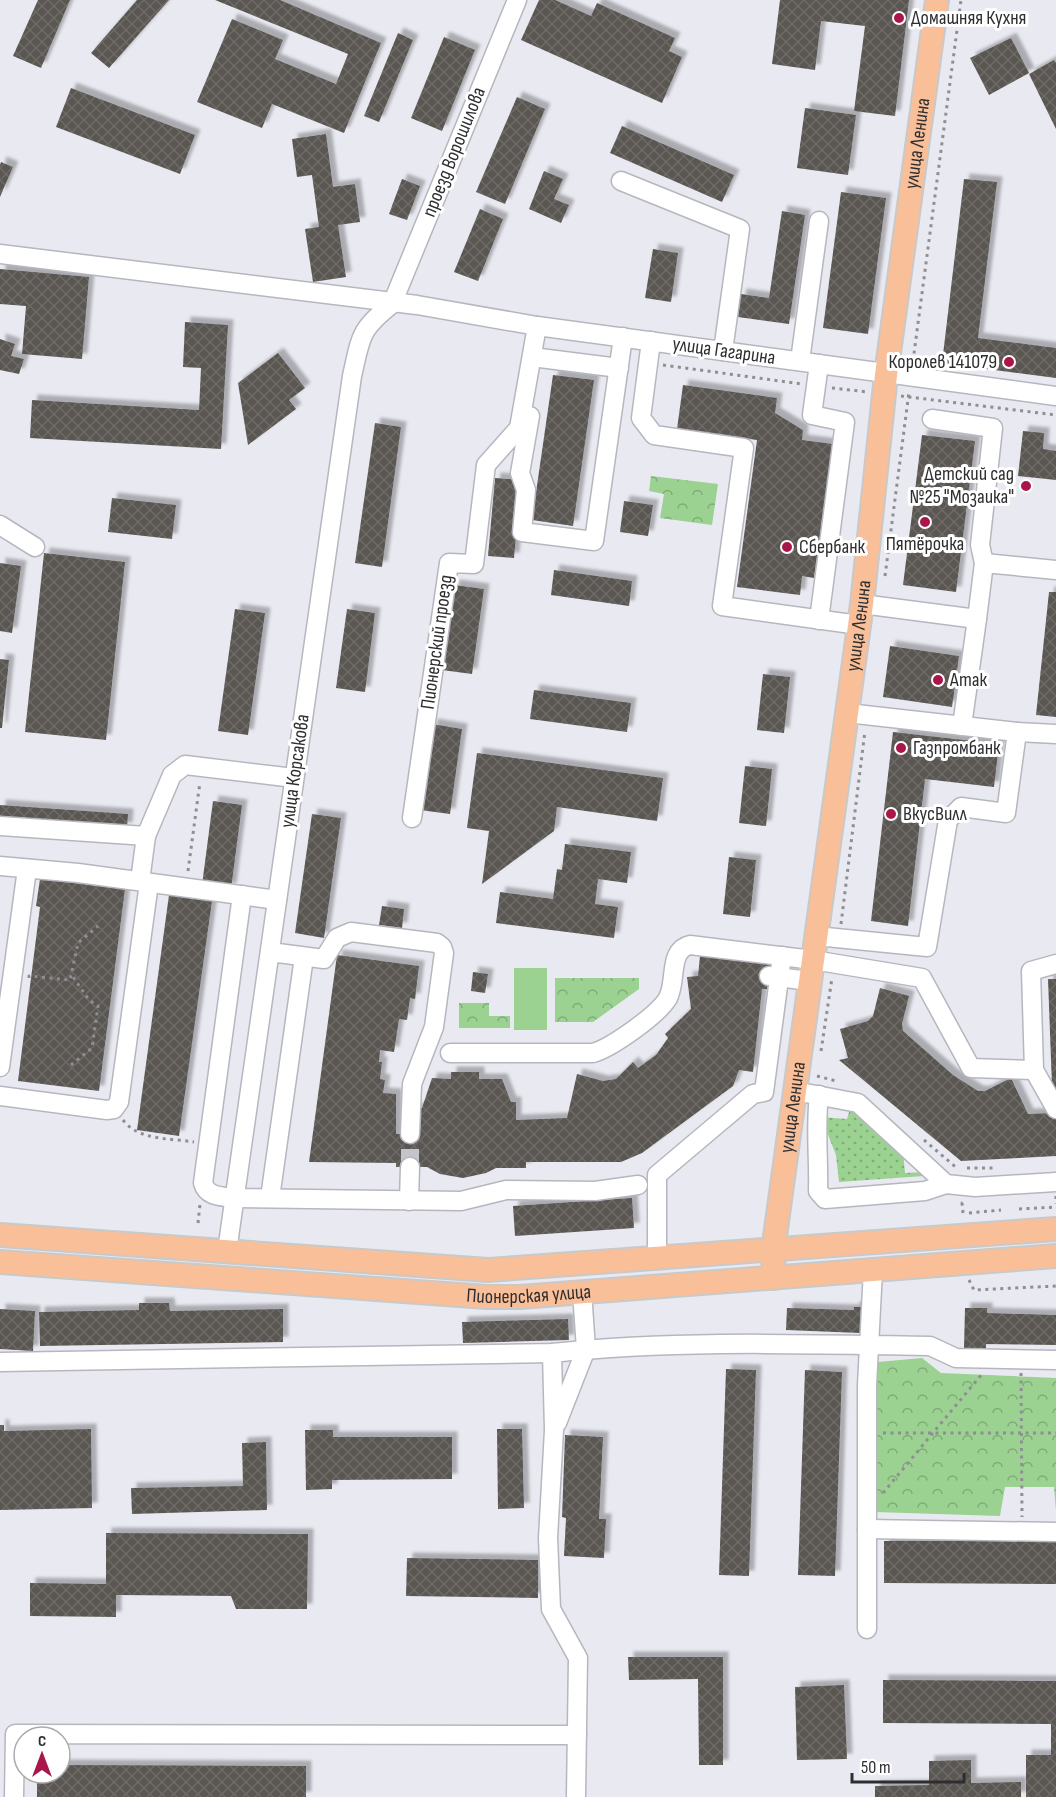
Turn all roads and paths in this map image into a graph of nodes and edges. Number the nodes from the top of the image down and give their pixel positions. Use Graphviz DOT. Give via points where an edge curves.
graph roads {
  1 [pos="517,0"];
  2 [pos="937,0"];
  3 [pos="621,181"];
  4 [pos="819,221"];
  5 [pos="0,254"];
  6 [pos="392,304"];
  7 [pos="541,326"];
  8 [pos="623,337"];
  9 [pos="651,341"];
  10 [pos="723,351"];
  11 [pos="540,358"];
  12 [pos="800,361"];
  13 [pos="648,363"];
  14 [pos="819,364"];
  15 [pos="619,368"];
  16 [pos="885,384"];
  17 [pos="816,385"];
  18 [pos="1056,396"];
  19 [pos="1056,415"];
  20 [pos="932,419"];
  21 [pos="0,525"];
  22 [pos="35,547"];
  23 [pos="984,563"];
  24 [pos="1056,570"];
  25 [pos="861,615"];
  26 [pos="977,618"];
  27 [pos="819,620"];
  28 [pos="847,713"];
  29 [pos="962,726"];
  30 [pos="1017,732"];
  31 [pos="1056,734"];
  32 [pos="202,767"];
  33 [pos="294,778"];
  34 [pos="412,818"];
  35 [pos="0,826"];
  36 [pos="146,836"];
  37 [pos="0,866"];
  38 [pos="27,869"];
  39 [pos="144,882"];
  40 [pos="186,888"];
  41 [pos="242,896"];
  42 [pos="277,900"];
  43 [pos="98,926"];
  44 [pos="816,936"];
  45 [pos="270,952"];
  46 [pos="782,956"];
  47 [pos="304,957"];
  48 [pos="1056,964"];
  49 [pos="812,971"];
  50 [pos="31,976"];
  51 [pos="73,977"];
  52 [pos="774,977"];
  53 [pos="450,1053"];
  54 [pos="71,1065"];
  55 [pos="0,1067"];
  56 [pos="1034,1070"];
  57 [pos="817,1076"];
  58 [pos="846,1084"];
  59 [pos="795,1091"];
  60 [pos="819,1095"];
  61 [pos="0,1096"];
  62 [pos="114,1109"];
  63 [pos="1056,1109"];
  64 [pos="916,1132"];
  65 [pos="410,1134"];
  66 [pos="208,1144"];
  67 [pos="410,1167"];
  68 [pos="1001,1168"];
  69 [pos="1056,1182"];
  70 [pos="946,1184"];
  71 [pos="638,1185"];
  72 [pos="234,1198"];
  73 [pos="270,1198"];
  74 [pos="409,1201"];
  75 [pos="1056,1207"];
  76 [pos="1018,1209"];
  77 [pos="1001,1210"];
  78 [pos="969,1213"];
  79 [pos="1056,1229"];
  80 [pos="0,1235"];
  81 [pos="227,1251"];
  82 [pos="773,1251"];
  83 [pos="1056,1256"];
  84 [pos="657,1259"];
  85 [pos="0,1262"];
  86 [pos="873,1270"];
  87 [pos="774,1278"];
  88 [pos="969,1280"];
  89 [pos="1056,1286"];
  90 [pos="582,1292"];
  91 [pos="871,1345"];
  92 [pos="586,1349"];
  93 [pos="552,1353"];
  94 [pos="995,1359"];
  95 [pos="1021,1360"];
  96 [pos="1056,1360"];
  97 [pos="0,1362"];
  98 [pos="554,1430"];
  99 [pos="867,1433"];
  100 [pos="932,1433"];
  101 [pos="1022,1433"];
  102 [pos="1056,1433"];
  103 [pos="867,1521"];
  104 [pos="1022,1531"];
  105 [pos="1056,1532"];
  106 [pos="867,1629"];
  107 [pos="577,1735"];
  108 [pos="14,1797"];
  109 [pos="576,1797"];
  1 -- 6 [label="street, проезд Ворошилова"];
  2 -- 16 [label="main road, улица Ленина"];
  3 -- 10 [label="street" via="740,229"];
  4 -- 12 [label="street"];
  5 -- 6 [label="street, улица Гагарина"];
  6 -- 7 [label="street, улица Гагарина"];
  6 -- 33 [label="street, улица Корсакова" via="368,323 352,376"];
  7 -- 8 [label="street, улица Гагарина"];
  7 -- 11 [label="street"];
  7 -- 34 [label="street, Пионерский проезд" via="519,428 486,465 474,564 449,563"];
  8 -- 9 [label="street, улица Гагарина"];
  8 -- 15 [label="street"];
  9 -- 10 [label="street, улица Гагарина"];
  9 -- 13 [label="street"];
  10 -- 12 [label="street, улица Гагарина"];
  11 -- 15 [label="street"];
  11 -- 15 [label="street" via="520,473 526,490 522,532 594,541"];
  12 -- 14 [label="street, улица Гагарина"];
  13 -- 17 [label="path"];
  13 -- 27 [label="street" via="641,418 654,435 744,448 722,606"];
  14 -- 16 [label="street, улица Гагарина"];
  14 -- 17 [label="street"];
  16 -- 17 [label="path"];
  16 -- 18 [label="street, улица Гагарина"];
  16 -- 19 [label="path"];
  16 -- 25 [label="main road, улица Ленина"];
  17 -- 27 [label="street" via="812,415 845,422"];
  20 -- 23 [label="street" via="993,428 980,545"];
  21 -- 22 [label="street"];
  23 -- 24 [label="street"];
  23 -- 26 [label="street"];
  25 -- 26 [label="street"];
  25 -- 27 [label="street"];
  25 -- 28 [label="main road, улица Ленина"];
  26 -- 29 [label="street"];
  28 -- 29 [label="street"];
  28 -- 44 [label="main road, улица Ленина"];
  29 -- 30 [label="street"];
  30 -- 31 [label="street"];
  30 -- 44 [label="street" via="1006,813 961,807 948,820 927,948"];
  32 -- 33 [label="street"];
  32 -- 36 [label="street" via="184,765 172,775"];
  32 -- 40 [label="path"];
  33 -- 42 [label="street, улица Корсакова"];
  35 -- 36 [label="street"];
  36 -- 39 [label="street"];
  37 -- 38 [label="street"];
  38 -- 39 [label="street"];
  38 -- 55 [label="street"];
  39 -- 40 [label="street"];
  39 -- 62 [label="street" via="118,1102"];
  40 -- 41 [label="street"];
  41 -- 42 [label="street"];
  41 -- 66 [label="street"];
  42 -- 45 [label="street, улица Корсакова"];
  43 -- 51 [label="path" via="78,944"];
  44 -- 49 [label="main road, улица Ленина"];
  45 -- 47 [label="street"];
  45 -- 72 [label="street, улица Корсакова"];
  46 -- 49 [label="street"];
  46 -- 52 [label="street"];
  46 -- 53 [label="street" via="682,947 663,1004 606,1050"];
  47 -- 65 [label="street" via="330,960 337,938 351,932 442,947 434,1027 412,1084"];
  47 -- 73 [label="street"];
  48 -- 56 [label="street" via="1031,971"];
  49 -- 52 [label="street"];
  49 -- 56 [label="street" via="922,978 971,1068"];
  49 -- 59 [label="main road, улица Ленина"];
  50 -- 51 [label="path" via="66,981"];
  51 -- 54 [label="path" via="98,1006 92,1048"];
  52 -- 84 [label="street" via="764,1092 753,1094 657,1175"];
  56 -- 63 [label="street"];
  57 -- 58 [label="path"];
  59 -- 60 [label="street"];
  59 -- 82 [label="main road, улица Ленина"];
  60 -- 70 [label="street" via="858,1103"];
  60 -- 70 [label="street" via="818,1191 825,1199 925,1191"];
  61 -- 62 [label="street"];
  62 -- 66 [label="path" via="134,1133"];
  64 -- 68 [label="path" via="958,1169"];
  66 -- 72 [label="street" via="204,1190"];
  67 -- 74 [label="street"];
  69 -- 70 [label="street" via="975,1187"];
  71 -- 74 [label="street" via="594,1191 506,1190 461,1201"];
  72 -- 73 [label="street"];
  72 -- 81 [label="street, улица Корсакова"];
  73 -- 74 [label="street"];
  75 -- 76 [label="path"];
  77 -- 78 [label="path"];
  79 -- 82 [label="main road, Пионерская улица"];
  80 -- 81 [label="main road, Пионерская улица"];
  81 -- 84 [label="main road, Пионерская улица" via="488,1270"];
  82 -- 84 [label="main road, Пионерская улица"];
  82 -- 87 [label="main road, улица Ленина"];
  83 -- 86 [label="main road, Пионерская улица"];
  85 -- 90 [label="main road, Пионерская улица" via="487,1297"];
  86 -- 87 [label="main road, Пионерская улица"];
  86 -- 91 [label="street"];
  87 -- 90 [label="main road, Пионерская улица"];
  88 -- 89 [label="path" via="974,1290"];
  90 -- 92 [label="street"];
  91 -- 92 [label="street"];
  91 -- 94 [label="street" via="930,1346 956,1358"];
  91 -- 99 [label="street"];
  92 -- 93 [label="street"];
  92 -- 98 [label="street"];
  93 -- 97 [label="street"];
  93 -- 98 [label="street"];
  94 -- 95 [label="street"];
  94 -- 100 [label="path"];
  95 -- 96 [label="street"];
  95 -- 101 [label="path"];
  98 -- 107 [label="street" via="548,1538 551,1610 578,1659"];
  99 -- 100 [label="path"];
  99 -- 103 [label="street"];
  100 -- 101 [label="path"];
  100 -- 103 [label="path"];
  101 -- 102 [label="path"];
  101 -- 104 [label="path"];
  103 -- 104 [label="street"];
  103 -- 106 [label="street"];
  104 -- 105 [label="street"];
  107 -- 108 [label="street" via="15,1734"];
  107 -- 109 [label="street"];
}
